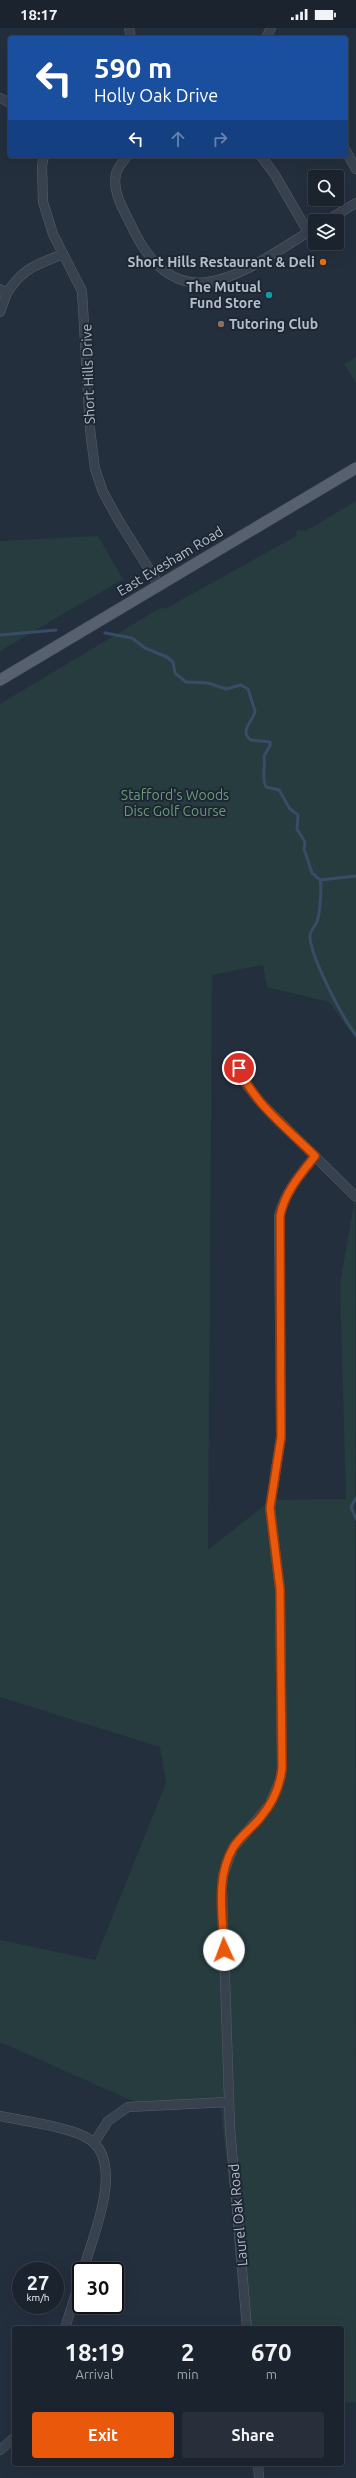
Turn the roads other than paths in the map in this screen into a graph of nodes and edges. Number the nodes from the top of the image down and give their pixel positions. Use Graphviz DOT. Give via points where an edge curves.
graph roads {
  1 [pos="348,155"];
  2 [pos="44,158"];
  3 [pos="126,158"];
  4 [pos="262,158"];
  5 [pos="356,170"];
  6 [pos="356,203"];
  7 [pos="338,214"];
  8 [pos="308,224"];
  9 [pos="308,232"];
  10 [pos="63,254"];
  11 [pos="4,291"];
  12 [pos="0,312"];
  13 [pos="356,468"];
  14 [pos="159,585"];
  15 [pos="0,680"];
  16 [pos="239,1068"];
  17 [pos="315,1156"];
  18 [pos="356,1197"];
  19 [pos="229,2102"];
  20 [pos="0,2116"];
  21 [pos="94,2143"];
  22 [pos="85,2262"];
  23 [pos="72,2306"];
  24 [pos="66,2326"];
  25 [pos="247,2326"];
  26 [pos="12,2440"];
  27 [pos="0,2450"];
  28 [pos="258,2466"];
  29 [pos="259,2478"];
  1 -- 5 [label="street"];
  2 -- 10 [label="street, Short Hills Drive" via="41,178 43,202 53,234"];
  3 -- 9 [label="street" via="116,174 118,199 138,242 169,276 197,283 238,275"];
  4 -- 8 [label="street"];
  6 -- 7 [label="street"];
  10 -- 11 [label="street" via="23,272"];
  10 -- 14 [label="street, Short Hills Drive" via="82,291 90,429 96,469 103,492 118,521"];
  11 -- 12 [label="street"];
  13 -- 14 [label="main road, East Evesham Road"];
  14 -- 15 [label="main road, East Evesham Road"];
  16 -- 17 [label="street" via="246,1084 261,1103"];
  17 -- 18 [label="street"];
  17 -- 19 [label="street, Laurel Oak Road" via="290,1188 283,1200 280,1216 281,1437 270,1508 280,1589 282,1768 270,1804 233,1848 223,1875"];
  19 -- 21 [label="street" via="128,2107 108,2121"];
  19 -- 25 [label="street, Laurel Oak Road"];
  20 -- 21 [label="street" via="75,2133"];
  21 -- 22 [label="street" via="103,2156 106,2188"];
  23 -- 24 [label="street"];
  26 -- 27 [label="street"];
  28 -- 29 [label="street"];
}
